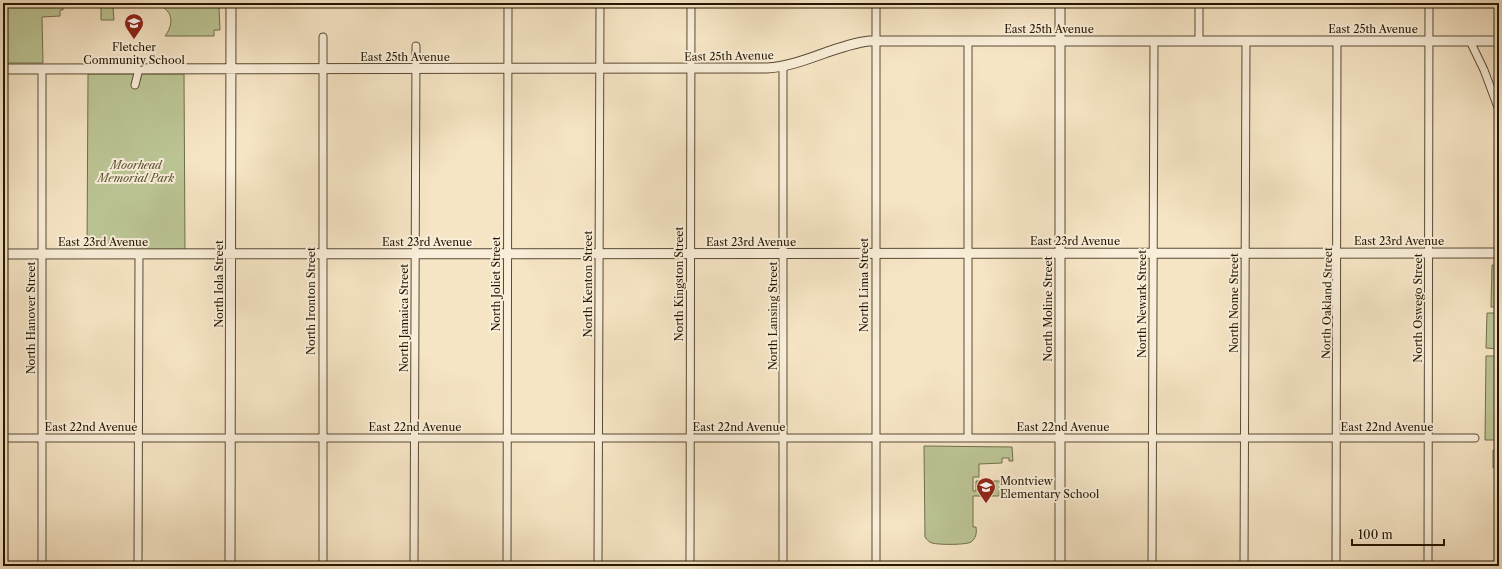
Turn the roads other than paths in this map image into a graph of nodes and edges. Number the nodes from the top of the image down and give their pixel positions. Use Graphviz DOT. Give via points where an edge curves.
graph roads {
  1 [pos="231,3"];
  2 [pos="508,3"];
  3 [pos="600,3"];
  4 [pos="691,3"];
  5 [pos="876,3"];
  6 [pos="1060,3"];
  7 [pos="1199,3"];
  8 [pos="1429,3"];
  9 [pos="323,37"];
  10 [pos="876,41"];
  11 [pos="968,41"];
  12 [pos="1060,41"];
  13 [pos="1154,41"];
  14 [pos="1198,41"];
  15 [pos="1246,41"];
  16 [pos="1338,41"];
  17 [pos="1429,41"];
  18 [pos="1470,41"];
  19 [pos="1499,42"];
  20 [pos="416,46"];
  21 [pos="783,66"];
  22 [pos="3,69"];
  23 [pos="42,69"];
  24 [pos="139,69"];
  25 [pos="231,69"];
  26 [pos="323,69"];
  27 [pos="416,69"];
  28 [pos="508,69"];
  29 [pos="599,69"];
  30 [pos="690,69"];
  31 [pos="136,85"];
  32 [pos="1499,110"];
  33 [pos="3,254"];
  34 [pos="42,254"];
  35 [pos="139,254"];
  36 [pos="231,254"];
  37 [pos="323,254"];
  38 [pos="415,254"];
  39 [pos="508,254"];
  40 [pos="599,254"];
  41 [pos="690,254"];
  42 [pos="784,254"];
  43 [pos="875,254"];
  44 [pos="968,254"];
  45 [pos="1060,254"];
  46 [pos="1153,254"];
  47 [pos="1246,254"];
  48 [pos="1338,254"];
  49 [pos="1429,254"];
  50 [pos="1499,254"];
  51 [pos="3,438"];
  52 [pos="42,438"];
  53 [pos="138,438"];
  54 [pos="231,438"];
  55 [pos="322,438"];
  56 [pos="415,438"];
  57 [pos="507,438"];
  58 [pos="599,438"];
  59 [pos="690,438"];
  60 [pos="783,438"];
  61 [pos="876,438"];
  62 [pos="968,438"];
  63 [pos="1060,438"];
  64 [pos="1152,438"];
  65 [pos="1244,438"];
  66 [pos="1336,438"];
  67 [pos="1475,438"];
  68 [pos="1429,439"];
  69 [pos="42,566"];
  70 [pos="138,566"];
  71 [pos="230,566"];
  72 [pos="322,566"];
  73 [pos="414,566"];
  74 [pos="507,566"];
  75 [pos="598,566"];
  76 [pos="690,566"];
  77 [pos="783,566"];
  78 [pos="876,566"];
  79 [pos="1060,566"];
  80 [pos="1152,566"];
  81 [pos="1244,566"];
  82 [pos="1336,566"];
  83 [pos="1428,566"];
  1 -- 25 [label="street, North Iola Street"];
  2 -- 28 [label="street, North Joliet Street"];
  3 -- 29 [label="street, North Kenton Street"];
  4 -- 30 [label="street, North Kingston Street"];
  5 -- 10 [label="street, North Lima Street"];
  6 -- 12 [label="street, North Moline Street"];
  7 -- 14 [label="street"];
  8 -- 17 [label="street, North Oswego Street"];
  9 -- 26 [label="street, North Ironton Street"];
  10 -- 11 [label="street, East 25th Avenue"];
  10 -- 21 [label="street, East 25th Avenue" via="840,47"];
  10 -- 43 [label="street, North Lima Street"];
  11 -- 12 [label="street, East 25th Avenue"];
  11 -- 44 [label="street"];
  12 -- 13 [label="street, East 25th Avenue"];
  12 -- 45 [label="street, North Moline Street"];
  13 -- 14 [label="street, East 25th Avenue"];
  13 -- 46 [label="street, North Newark Street"];
  14 -- 15 [label="street, East 25th Avenue"];
  15 -- 16 [label="street, East 25th Avenue"];
  15 -- 47 [label="street, North Nome Street"];
  16 -- 17 [label="street, East 25th Avenue"];
  16 -- 48 [label="street, North Oakland Street"];
  17 -- 18 [label="street, East 25th Avenue"];
  17 -- 49 [label="street, North Oswego Street"];
  18 -- 19 [label="street, East 25th Avenue"];
  18 -- 32 [label="street"];
  20 -- 27 [label="street, North Jamaica Street"];
  21 -- 30 [label="street, East 25th Avenue"];
  21 -- 42 [label="street, North Lansing Street"];
  22 -- 23 [label="street, East 25th Avenue"];
  23 -- 24 [label="street, East 25th Avenue"];
  23 -- 34 [label="street, North Hanover Street"];
  24 -- 25 [label="street, East 25th Avenue"];
  24 -- 31 [label="street"];
  25 -- 26 [label="street, East 25th Avenue"];
  25 -- 36 [label="street, North Iola Street"];
  26 -- 27 [label="street, East 25th Avenue"];
  26 -- 37 [label="street, North Ironton Street"];
  27 -- 28 [label="street, East 25th Avenue"];
  27 -- 38 [label="street, North Jamaica Street"];
  28 -- 29 [label="street, East 25th Avenue"];
  28 -- 39 [label="street, North Joliet Street"];
  29 -- 30 [label="street, East 25th Avenue"];
  29 -- 40 [label="street, North Kenton Street"];
  30 -- 41 [label="street, North Kingston Street"];
  33 -- 34 [label="street, East 23rd Avenue"];
  34 -- 35 [label="street, East 23rd Avenue"];
  34 -- 52 [label="street, North Hanover Street"];
  35 -- 36 [label="street, East 23rd Avenue"];
  35 -- 53 [label="street"];
  36 -- 37 [label="street, East 23rd Avenue"];
  36 -- 54 [label="street, North Iola Street"];
  37 -- 38 [label="street, East 23rd Avenue"];
  37 -- 55 [label="street, North Ironton Street"];
  38 -- 39 [label="street, East 23rd Avenue"];
  38 -- 56 [label="street, North Jamaica Street"];
  39 -- 40 [label="street, East 23rd Avenue"];
  39 -- 57 [label="street, North Joliet Street"];
  40 -- 41 [label="street, East 23rd Avenue"];
  40 -- 58 [label="street, North Kenton Street"];
  41 -- 42 [label="street, East 23rd Avenue"];
  41 -- 59 [label="street, North Kingston Street"];
  42 -- 43 [label="street, East 23rd Avenue"];
  42 -- 60 [label="street, North Lansing Street"];
  43 -- 44 [label="street, East 23rd Avenue"];
  43 -- 61 [label="street, North Lima Street"];
  44 -- 45 [label="street, East 23rd Avenue"];
  44 -- 62 [label="street"];
  45 -- 46 [label="street, East 23rd Avenue"];
  45 -- 63 [label="street, North Moline Street"];
  46 -- 47 [label="street, East 23rd Avenue"];
  46 -- 64 [label="street, North Newark Street"];
  47 -- 48 [label="street, East 23rd Avenue"];
  47 -- 65 [label="street, North Nome Street"];
  48 -- 49 [label="street, East 23rd Avenue"];
  48 -- 66 [label="street, North Oakland Street"];
  49 -- 50 [label="street, East 23rd Avenue"];
  49 -- 68 [label="street, North Oswego Street"];
  51 -- 52 [label="street, East 22nd Avenue"];
  52 -- 53 [label="street, East 22nd Avenue"];
  52 -- 69 [label="street, North Hanover Street"];
  53 -- 54 [label="street, East 22nd Avenue"];
  53 -- 70 [label="street"];
  54 -- 55 [label="street, East 22nd Avenue"];
  54 -- 71 [label="street, North Iola Street"];
  55 -- 56 [label="street, East 22nd Avenue"];
  55 -- 72 [label="street, North Ironton Street"];
  56 -- 57 [label="street, East 22nd Avenue"];
  56 -- 73 [label="street, North Jamaica Street"];
  57 -- 58 [label="street, East 22nd Avenue"];
  57 -- 74 [label="street, North Joliet Street"];
  58 -- 59 [label="street, East 22nd Avenue"];
  58 -- 75 [label="street, North Kenton Street"];
  59 -- 60 [label="street, East 22nd Avenue"];
  59 -- 76 [label="street, North Kingston Street"];
  60 -- 61 [label="street, East 22nd Avenue"];
  60 -- 77 [label="street, North Lansing Street"];
  61 -- 62 [label="street, East 22nd Avenue"];
  61 -- 78 [label="street, North Lima Street"];
  62 -- 63 [label="street, East 22nd Avenue"];
  63 -- 64 [label="street, East 22nd Avenue"];
  63 -- 79 [label="street, North Moline Street"];
  64 -- 65 [label="street, East 22nd Avenue"];
  64 -- 80 [label="street, North Newark Street"];
  65 -- 66 [label="street, East 22nd Avenue"];
  65 -- 81 [label="street, North Nome Street"];
  66 -- 68 [label="street, East 22nd Avenue"];
  66 -- 82 [label="street, North Oakland Street"];
  67 -- 68 [label="street, East 22nd Avenue"];
  68 -- 83 [label="street, North Oswego Street"];
}
